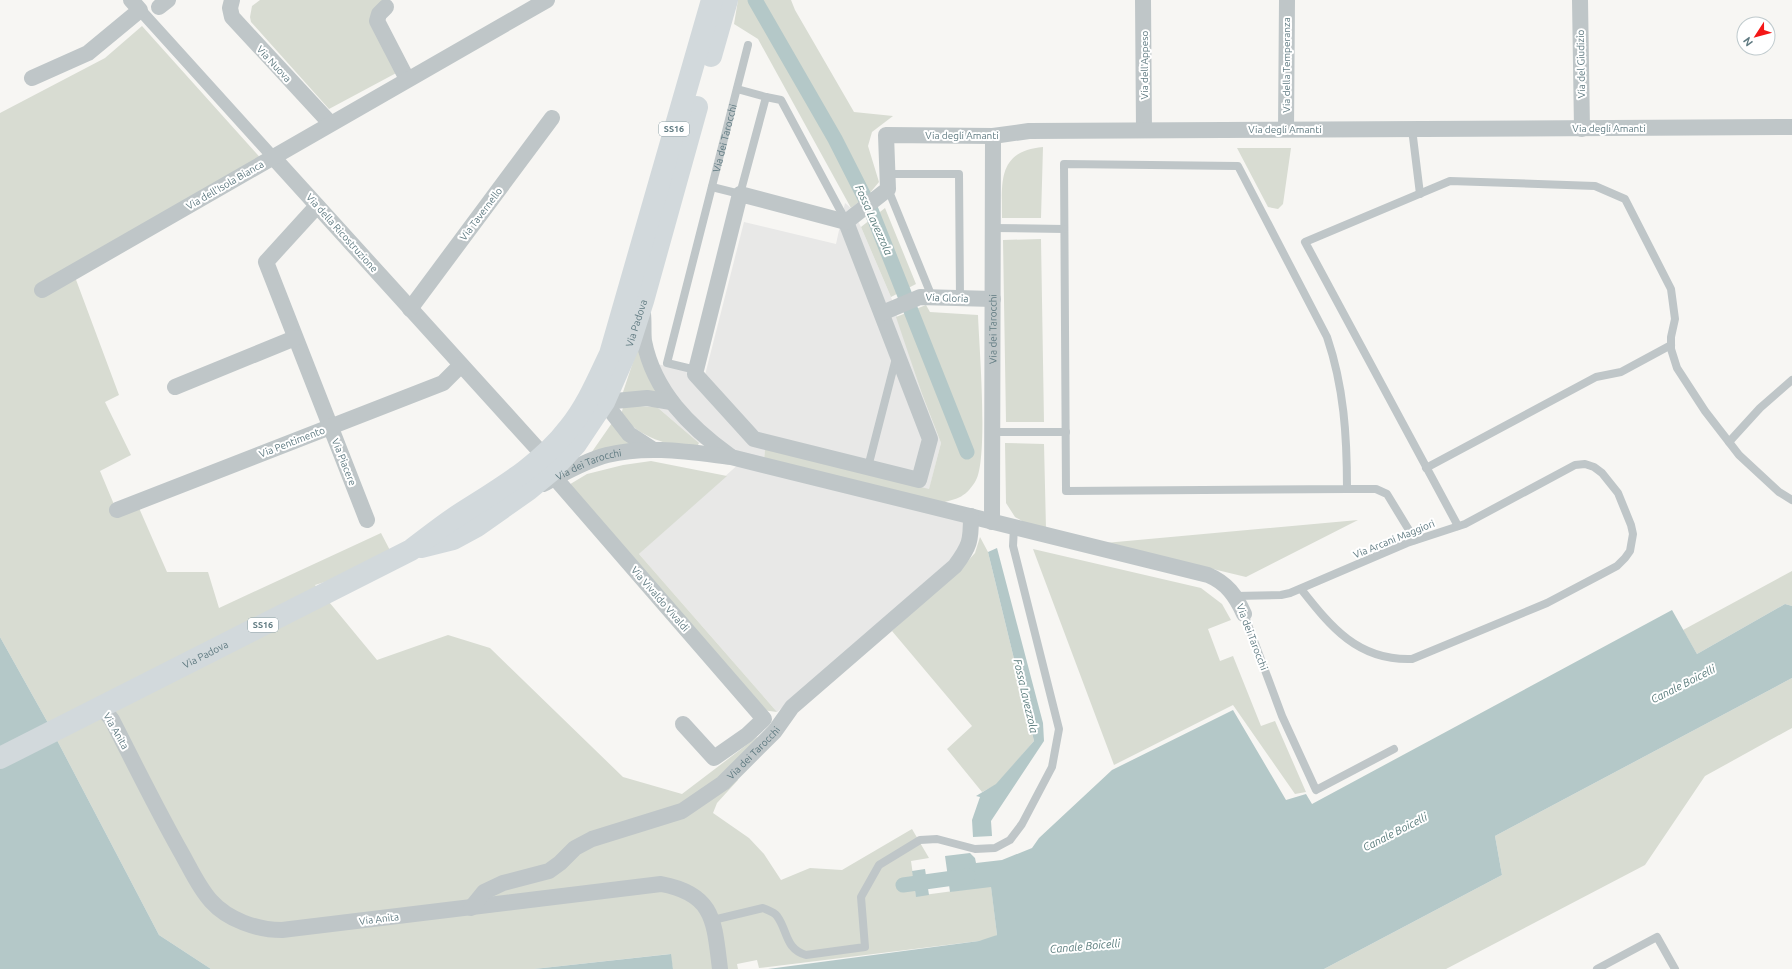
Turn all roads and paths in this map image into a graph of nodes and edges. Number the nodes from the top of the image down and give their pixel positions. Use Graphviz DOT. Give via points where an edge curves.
graph roads {
  1 [pos="232,0"];
  2 [pos="547,0"];
  3 [pos="712,0"];
  4 [pos="727,0"];
  5 [pos="1143,0"];
  6 [pos="1287,0"];
  7 [pos="1580,0"];
  8 [pos="164,4"];
  9 [pos="386,7"];
  10 [pos="140,9"];
  11 [pos="748,45"];
  12 [pos="700,67"];
  13 [pos="32,78"];
  14 [pos="407,79"];
  15 [pos="737,89"];
  16 [pos="766,96"];
  17 [pos="552,118"];
  18 [pos="330,123"];
  19 [pos="1792,127"];
  20 [pos="1412,129"];
  21 [pos="1582,129"];
  22 [pos="1144,130"];
  23 [pos="1286,130"];
  24 [pos="993,136"];
  25 [pos="273,157"];
  26 [pos="673,163"];
  27 [pos="712,187"];
  28 [pos="884,187"];
  29 [pos="740,194"];
  30 [pos="1420,194"];
  31 [pos="317,206"];
  32 [pos="852,217"];
  33 [pos="993,228"];
  34 [pos="1064,228"];
  35 [pos="42,290"];
  36 [pos="926,297"];
  37 [pos="960,298"];
  38 [pos="992,299"];
  39 [pos="643,301"];
  40 [pos="410,309"];
  41 [pos="882,313"];
  42 [pos="295,338"];
  43 [pos="1671,345"];
  44 [pos="897,353"];
  45 [pos="461,364"];
  46 [pos="696,370"];
  47 [pos="1792,380"];
  48 [pos="175,388"];
  49 [pos="598,399"];
  50 [pos="671,402"];
  51 [pos="331,427"];
  52 [pos="993,432"];
  53 [pos="1066,432"];
  54 [pos="754,439"];
  55 [pos="1729,442"];
  56 [pos="652,449"];
  57 [pos="731,457"];
  58 [pos="748,462"];
  59 [pos="550,468"];
  60 [pos="868,468"];
  61 [pos="1426,468"];
  62 [pos="1347,489"];
  63 [pos="1792,500"];
  64 [pos="117,510"];
  65 [pos="971,516"];
  66 [pos="367,520"];
  67 [pos="992,522"];
  68 [pos="1458,526"];
  69 [pos="1014,527"];
  70 [pos="1415,540"];
  71 [pos="411,550"];
  72 [pos="1301,588"];
  73 [pos="1235,596"];
  74 [pos="1244,614"];
  75 [pos="102,707"];
  76 [pos="683,724"];
  77 [pos="770,725"];
  78 [pos="1394,749"];
  79 [pos="0,758"];
  80 [pos="471,908"];
  81 [pos="713,920"];
  82 [pos="719,965"];
  83 [pos="1597,969"];
  84 [pos="1675,969"];
  1 -- 18 [label="street, Via Nuova" via="232,17"];
  2 -- 14 [label="street, Via dell'Isola Bianca"];
  3 -- 12 [label="main road, Via Padova"];
  4 -- 12 [label="main road, Via Padova"];
  5 -- 22 [label="street, Via dell'Appeso"];
  6 -- 23 [label="street, Via della Temperanza"];
  7 -- 21 [label="street, Via del Giudizio"];
  8 -- 10 [label="street"];
  9 -- 14 [label="street" via="379,14 379,25"];
  10 -- 13 [label="street" via="88,53"];
  10 -- 25 [label="street, Via della Ricostruzione"];
  11 -- 15 [label="lane, Via dei Tarocchi"];
  12 -- 26 [label="main road, Via Padova"];
  14 -- 18 [label="street, Via dell'Isola Bianca"];
  15 -- 16 [label="lane"];
  15 -- 27 [label="lane, Via dei Tarocchi"];
  16 -- 29 [label="lane"];
  16 -- 32 [label="lane" via="781,100"];
  17 -- 40 [label="street, Via Tavernello"];
  18 -- 25 [label="street, Via dell'Isola Bianca"];
  19 -- 21 [label="street, Via degli Amanti"];
  20 -- 21 [label="street, Via degli Amanti"];
  20 -- 23 [label="street, Via degli Amanti"];
  20 -- 30 [label="lane"];
  22 -- 23 [label="street, Via degli Amanti"];
  22 -- 24 [label="street, Via degli Amanti" via="1029,131"];
  24 -- 28 [label="street, Via degli Amanti" via="886,134"];
  24 -- 33 [label="street, Via dei Tarocchi"];
  25 -- 31 [label="street, Via della Ricostruzione"];
  25 -- 35 [label="street, Via dell'Isola Bianca"];
  26 -- 39 [label="main road, Via Padova"];
  26 -- 49 [label="main road, Via Padova" via="639,259"];
  27 -- 29 [label="lane"];
  27 -- 46 [label="lane, Via dei Tarocchi" via="667,363"];
  28 -- 32 [label="street"];
  28 -- 36 [label="lane"];
  28 -- 37 [label="lane" via="959,174"];
  29 -- 32 [label="street"];
  29 -- 46 [label="street"];
  30 -- 43 [label="lane" via="1450,181 1595,186 1625,199 1671,288 1675,319"];
  30 -- 61 [label="lane" via="1306,242"];
  31 -- 40 [label="street, Via della Ricostruzione"];
  31 -- 42 [label="street, Via Piacere" via="266,262"];
  32 -- 41 [label="street"];
  33 -- 34 [label="lane"];
  33 -- 38 [label="street, Via dei Tarocchi"];
  34 -- 53 [label="lane"];
  34 -- 62 [label="lane" via="1064,164 1238,166 1327,337 1336,364 1344,408"];
  36 -- 37 [label="street, Via Gloria"];
  36 -- 41 [label="street, Via Gloria"];
  37 -- 38 [label="street, Via Gloria"];
  38 -- 52 [label="street, Via dei Tarocchi"];
  39 -- 49 [label="main road, Via Padova" via="629,345"];
  39 -- 50 [label="street, Via dei Tarocchi" via="644,340 652,368"];
  40 -- 45 [label="street, Via della Ricostruzione"];
  41 -- 44 [label="street"];
  42 -- 48 [label="street"];
  42 -- 51 [label="street, Via Piacere"];
  43 -- 55 [label="lane" via="1673,359 1683,377"];
  43 -- 61 [label="lane" via="1621,372 1596,377"];
  44 -- 60 [label="lane"];
  44 -- 60 [label="street" via="930,438 920,480"];
  45 -- 51 [label="street, Via Pentimento" via="443,383"];
  45 -- 59 [label="street, Via della Ricostruzione"];
  46 -- 54 [label="street" via="695,374"];
  47 -- 55 [label="lane" via="1760,408"];
  49 -- 50 [label="street" via="647,398"];
  49 -- 56 [label="street, Via dei Tarocchi" via="629,434"];
  49 -- 59 [label="main road, Via Padova" via="576,444"];
  50 -- 57 [label="street, Via dei Tarocchi" via="703,436"];
  51 -- 64 [label="street, Via Pentimento"];
  51 -- 66 [label="street, Via Piacere"];
  52 -- 53 [label="lane"];
  52 -- 67 [label="street, Via dei Tarocchi"];
  53 -- 62 [label="lane" via="1066,491"];
  54 -- 58 [label="street"];
  54 -- 60 [label="street"];
  55 -- 63 [label="lane" via="1747,464"];
  56 -- 57 [label="street, Via dei Tarocchi"];
  56 -- 59 [label="street, Via dei Tarocchi"];
  57 -- 58 [label="street, Via dei Tarocchi"];
  58 -- 65 [label="street, Via dei Tarocchi"];
  59 -- 71 [label="main road, Via Padova / SS16" via="508,484 458,515"];
  59 -- 71 [label="main road, Via Padova / SS16" via="528,490 477,526 453,539"];
  59 -- 77 [label="street, Via Vivaldo Vivaldi"];
  61 -- 68 [label="lane"];
  62 -- 70 [label="lane" via="1376,489 1386,494"];
  65 -- 67 [label="street, Via dei Tarocchi"];
  65 -- 77 [label="street, Via dei Tarocchi" via="971,540 955,566"];
  67 -- 69 [label="street, Via dei Tarocchi"];
  68 -- 70 [label="lane, Via Arcani Maggiori"];
  68 -- 72 [label="lane, Via Arcani Maggiori" via="1575,465 1585,464 1594,467 1609,481 1624,506 1631,525 1632,542 1630,551 1617,566 1547,603 1423,655 1403,659 1379,654 1352,643 1331,626"];
  69 -- 73 [label="street, Via dei Tarocchi" via="1208,575 1224,584"];
  69 -- 81 [label="lane" via="1013,546 1059,730 1052,766 1022,824 1010,840 995,848 975,849 937,839 920,840 879,865 862,897 865,947 806,955 800,953 787,940 777,916 763,908"];
  70 -- 72 [label="lane, Via Arcani Maggiori"];
  71 -- 75 [label="main road, Via Padova / SS16"];
  72 -- 73 [label="lane, Via Arcani Maggiori" via="1281,595"];
  73 -- 74 [label="street, Via dei Tarocchi"];
  74 -- 78 [label="lane, Via dei Tarocchi" via="1282,716 1316,790"];
  75 -- 79 [label="main road, Via Padova / SS16"];
  75 -- 80 [label="street, Via Anita" via="112,720 202,889 221,910 233,918 262,928 282,930"];
  76 -- 77 [label="street" via="714,758 747,735"];
  77 -- 80 [label="street, Via dei Tarocchi" via="723,783 682,811 592,839 575,848 549,871 503,883 484,892"];
  80 -- 81 [label="street, Via Anita" via="661,884 680,889 700,901 708,909"];
  81 -- 82 [label="street, Via Anita"];
  83 -- 84 [label="lane" via="1658,936"];
}
